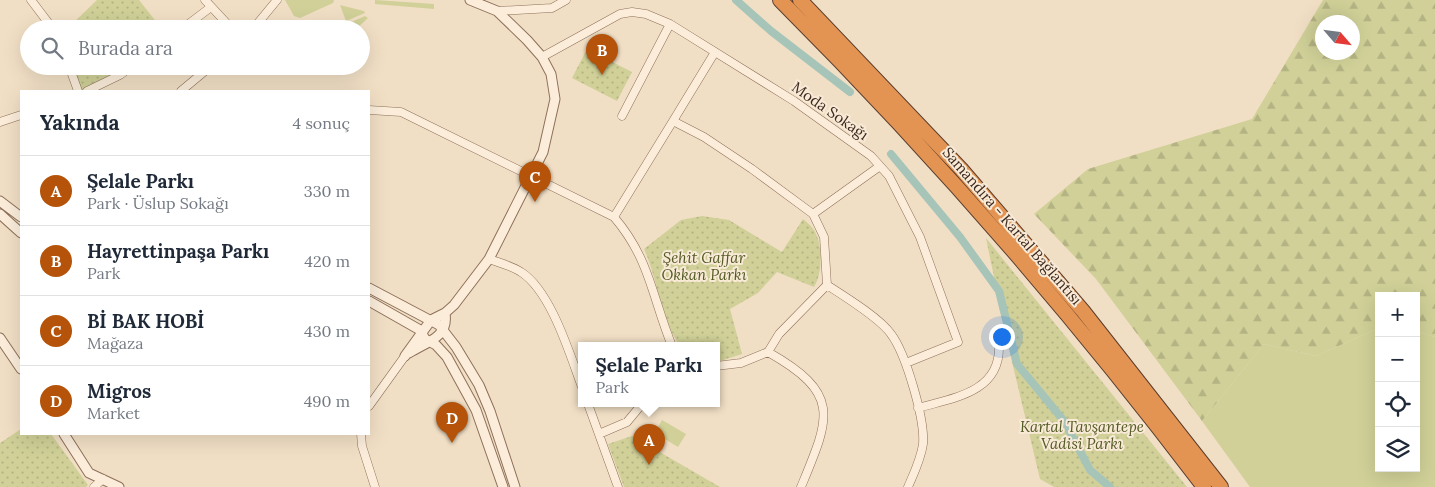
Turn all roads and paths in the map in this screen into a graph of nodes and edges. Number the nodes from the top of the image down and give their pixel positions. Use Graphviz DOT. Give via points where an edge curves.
graph roads {
  1 [pos="31,0"];
  2 [pos="205,0"];
  3 [pos="277,0"];
  4 [pos="470,0"];
  5 [pos="566,0"];
  6 [pos="780,0"];
  7 [pos="800,0"];
  8 [pos="212,7"];
  9 [pos="497,10"];
  10 [pos="46,20"];
  11 [pos="194,20"];
  12 [pos="224,20"];
  13 [pos="260,20"];
  14 [pos="670,24"];
  15 [pos="715,52"];
  16 [pos="542,57"];
  17 [pos="73,75"];
  18 [pos="120,75"];
  19 [pos="200,75"];
  20 [pos="78,90"];
  21 [pos="90,90"];
  22 [pos="182,90"];
  23 [pos="370,110"];
  24 [pos="20,115"];
  25 [pos="622,116"];
  26 [pos="673,121"];
  27 [pos="0,122"];
  28 [pos="880,166"];
  29 [pos="531,175"];
  30 [pos="0,201"];
  31 [pos="0,214"];
  32 [pos="813,214"];
  33 [pos="20,216"];
  34 [pos="614,217"];
  35 [pos="20,232"];
  36 [pos="489,259"];
  37 [pos="827,285"];
  38 [pos="370,289"];
  39 [pos="370,302"];
  40 [pos="445,313"];
  41 [pos="430,320"];
  42 [pos="443,331"];
  43 [pos="421,332"];
  44 [pos="0,338"];
  45 [pos="428,340"];
  46 [pos="671,342"];
  47 [pos="999,348"];
  48 [pos="768,352"];
  49 [pos="405,356"];
  50 [pos="906,363"];
  51 [pos="720,366"];
  52 [pos="20,368"];
  53 [pos="578,377"];
  54 [pos="370,405"];
  55 [pos="589,407"];
  56 [pos="640,407"];
  57 [pos="918,408"];
  58 [pos="599,434"];
  59 [pos="65,435"];
  60 [pos="361,435"];
  61 [pos="102,480"];
  62 [pos="94,487"];
  63 [pos="119,487"];
  64 [pos="375,487"];
  65 [pos="503,487"];
  66 [pos="515,487"];
  67 [pos="618,487"];
  68 [pos="801,487"];
  69 [pos="908,487"];
  70 [pos="1204,487"];
  71 [pos="1221,487"];
  1 -- 10 [label="street"];
  2 -- 8 [label="street"];
  3 -- 13 [label="street"];
  4 -- 9 [label="street"];
  5 -- 9 [label="street" via="552,8"];
  6 -- 70 [label="highway, Samandıra - Kartal Bağlantısı" via="964,194 1063,310"];
  7 -- 71 [label="highway, Samandıra - Kartal Bağlantısı" via="961,169 1083,311"];
  8 -- 11 [label="street"];
  8 -- 12 [label="street"];
  9 -- 16 [label="street"];
  14 -- 15 [label="street, Moda Sokağı"];
  14 -- 16 [label="street, Moda Sokağı" via="646,14 620,14"];
  14 -- 25 [label="street"];
  15 -- 26 [label="street"];
  15 -- 28 [label="street, Moda Sokağı" via="794,101 871,156"];
  16 -- 29 [label="street" via="551,74 556,99 543,152"];
  17 -- 20 [label="street"];
  18 -- 21 [label="street"];
  19 -- 22 [label="street"];
  23 -- 29 [label="street" via="400,112"];
  24 -- 27 [label="street"];
  26 -- 32 [label="street" via="704,137"];
  26 -- 34 [label="street"];
  28 -- 32 [label="street"];
  28 -- 50 [label="street, Moda Sokağı" via="889,176 920,237 958,342"];
  29 -- 34 [label="street"];
  29 -- 36 [label="street"];
  30 -- 33 [label="street"];
  31 -- 35 [label="street"];
  32 -- 37 [label="street" via="824,237"];
  34 -- 46 [label="street" via="643,259"];
  36 -- 40 [label="street" via="472,284"];
  36 -- 53 [label="street" via="523,273 538,291 553,312"];
  37 -- 48 [label="street" via="779,334"];
  37 -- 50 [label="street" via="890,332"];
  38 -- 41 [label="street"];
  39 -- 43 [label="street"];
  40 -- 41 [label="street"];
  40 -- 42 [label="street"];
  41 -- 42 [label="street"];
  41 -- 43 [label="street"];
  42 -- 45 [label="street" via="437,338"];
  42 -- 66 [label="street" via="479,385"];
  43 -- 45 [label="street"];
  43 -- 49 [label="street"];
  44 -- 52 [label="street"];
  45 -- 49 [label="street"];
  45 -- 65 [label="street" via="447,358 463,383 485,432"];
  47 -- 57 [label="street" via="991,378 972,391"];
  48 -- 51 [label="street" via="742,363"];
  48 -- 68 [label="street" via="810,380 822,401 824,420 820,440"];
  49 -- 54 [label="street"];
  50 -- 57 [label="street"];
  55 -- 58 [label="street"];
  56 -- 58 [label="street" via="627,422"];
  57 -- 69 [label="street" via="923,442"];
  58 -- 67 [label="street"];
  59 -- 61 [label="street" via="89,473"];
  60 -- 64 [label="street"];
  61 -- 62 [label="street"];
  61 -- 63 [label="street"];
}
